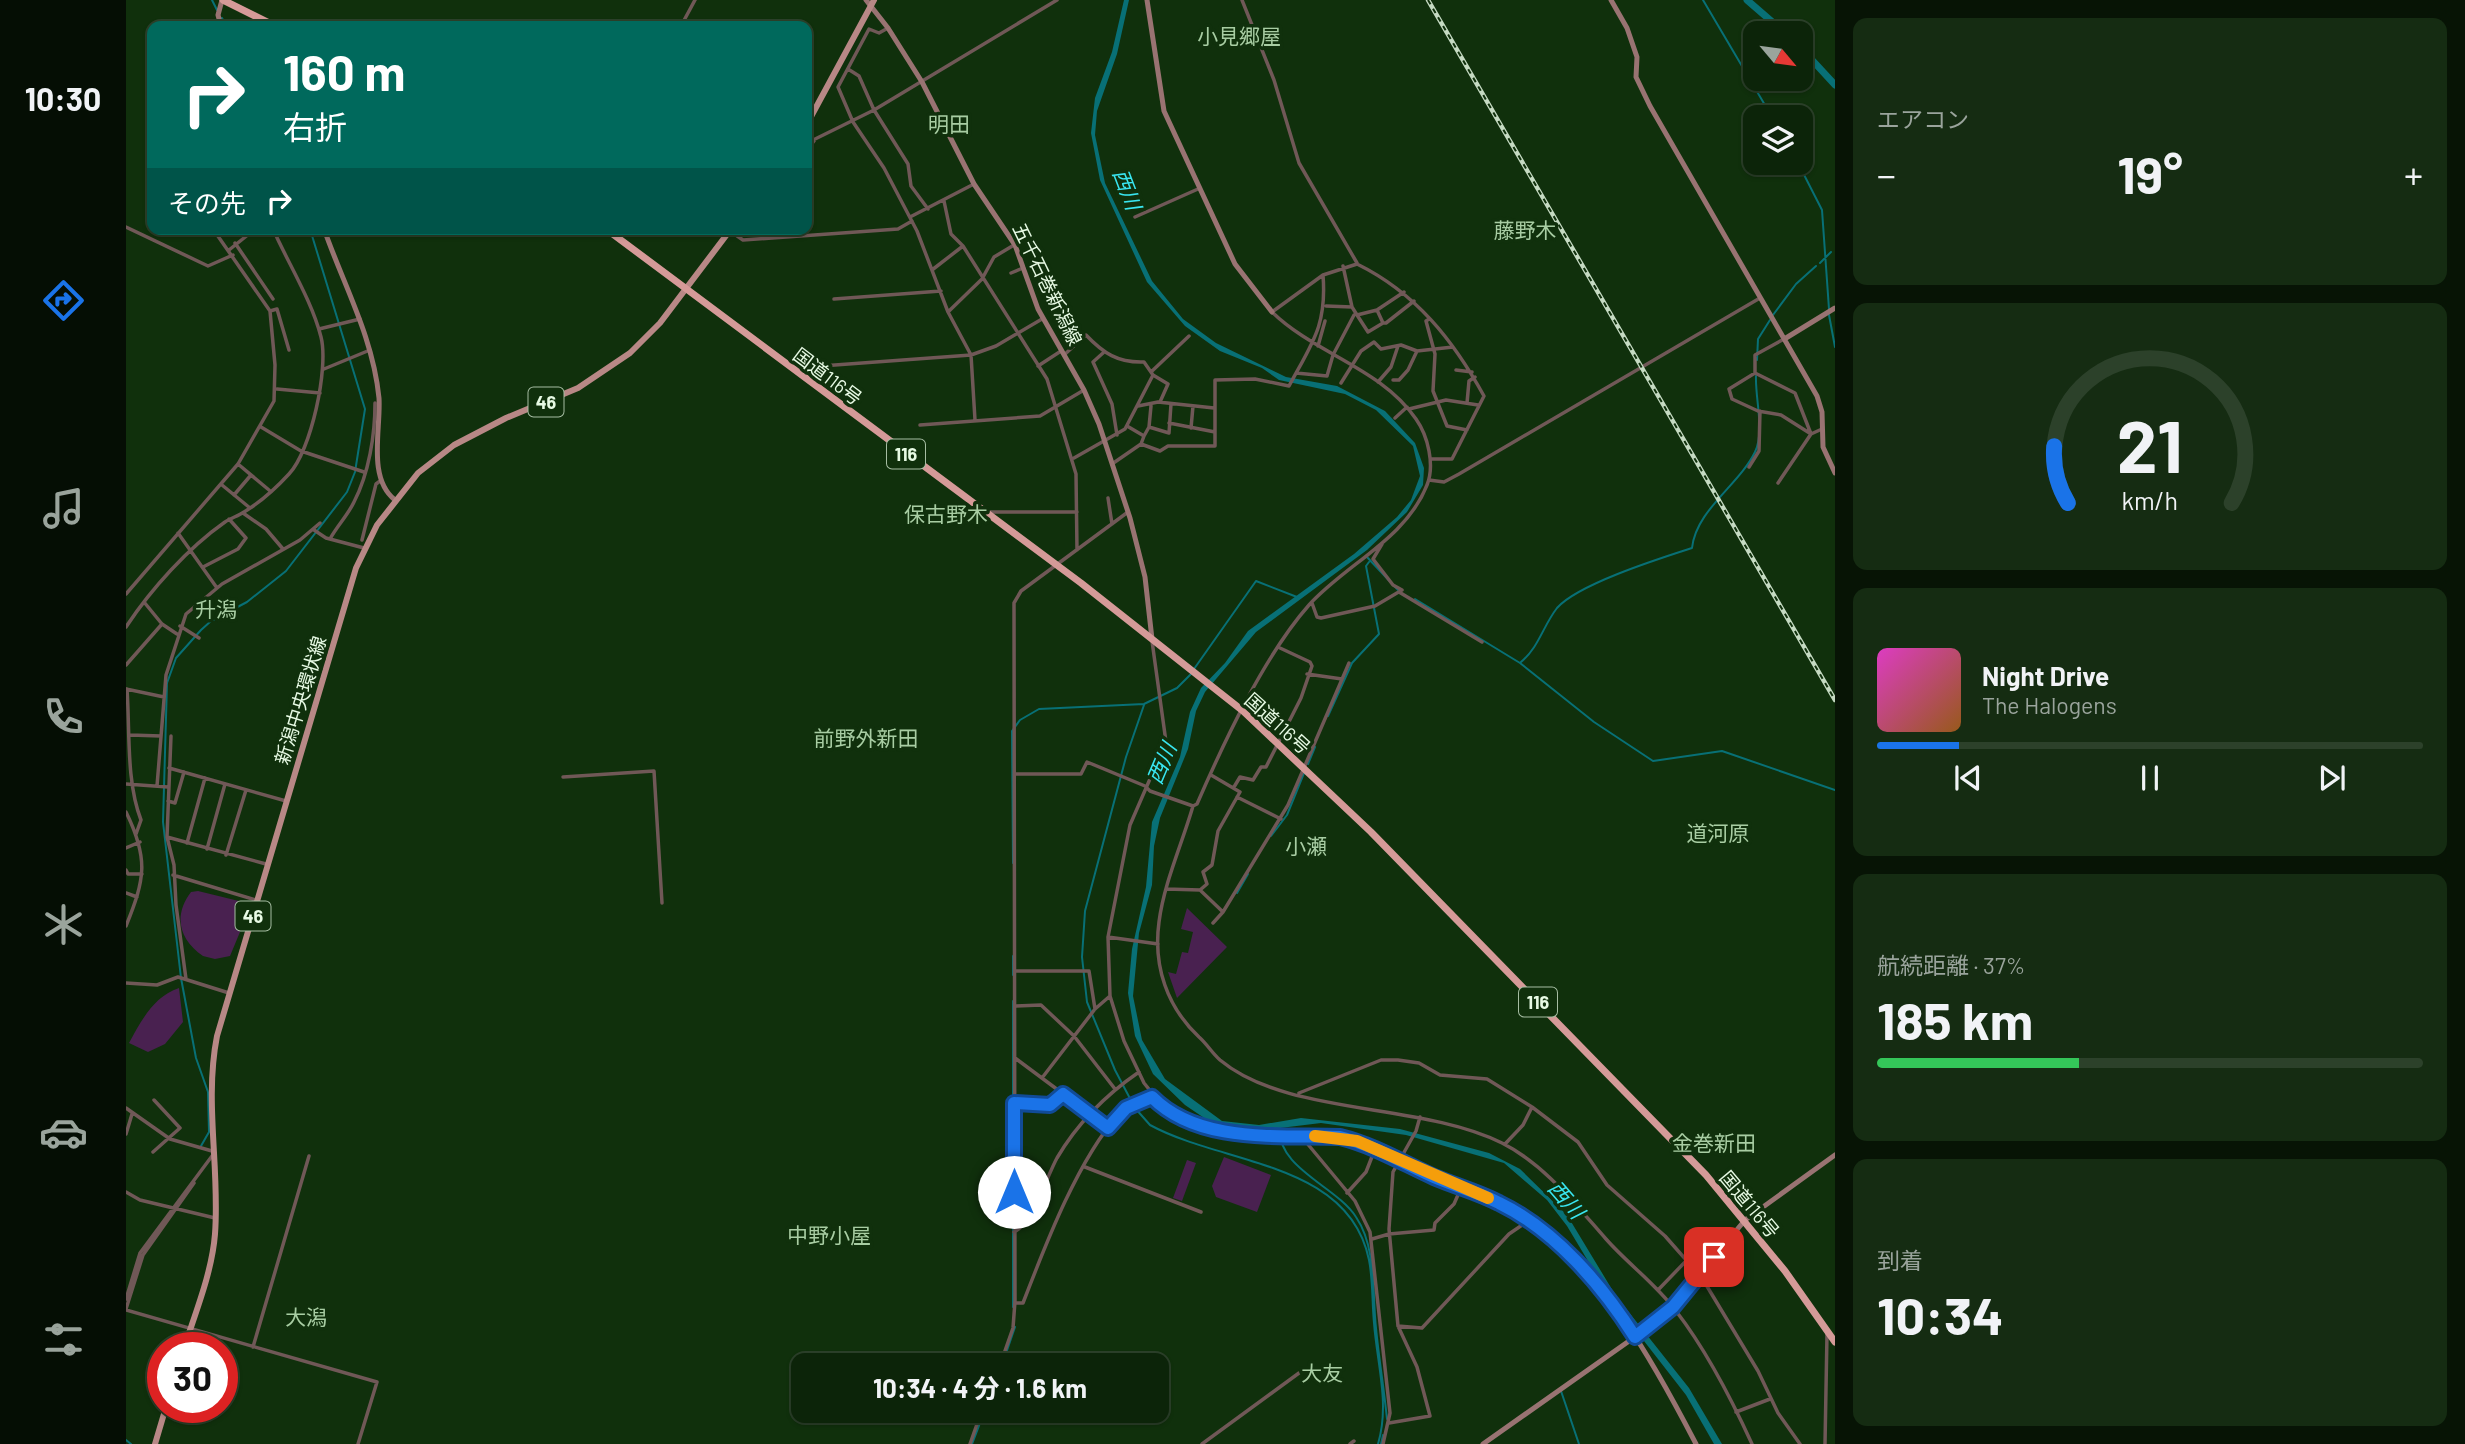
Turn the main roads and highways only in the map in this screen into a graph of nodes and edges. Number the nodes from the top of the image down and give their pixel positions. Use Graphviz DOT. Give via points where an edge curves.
graph roads {
  1 [pos="223,0"];
  2 [pos="870,2"];
  3 [pos="265,21"];
  4 [pos="812,114"];
  5 [pos="614,235"];
  6 [pos="728,235"];
  7 [pos="685,290"];
  8 [pos="189,1332"];
  9 [pos="1835,1342"];
  10 [pos="161,1423"];
  11 [pos="155,1444"];
  1 -- 3 [label="highway"];
  2 -- 4 [label="main road"];
  5 -- 7 [label="highway, 国道116号 / 116"];
  6 -- 7 [label="main road, 新潟中央環状線 / 46"];
  7 -- 8 [label="main road, 新潟中央環状線 / 46" via="653,331 611,369 454,445 418,473 364,548 229,993 212,1068 212,1258"];
  7 -- 9 [label="highway, 国道116号 / 116" via="1056,565 1278,743 1706,1175"];
  10 -- 11 [label="main road"];
}
